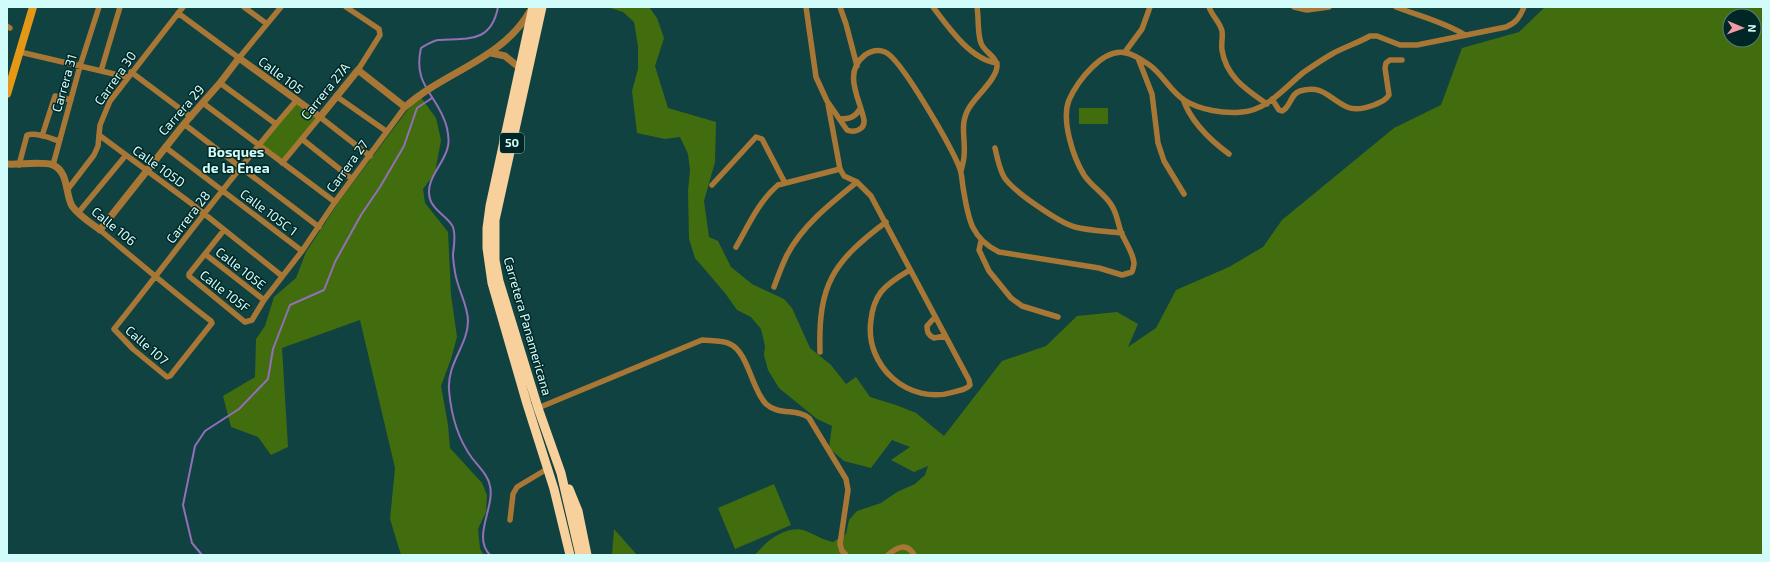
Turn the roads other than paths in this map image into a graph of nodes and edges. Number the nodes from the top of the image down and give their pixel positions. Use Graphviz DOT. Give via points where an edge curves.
graph roads {
  1 [pos="33,7"];
  2 [pos="99,7"];
  3 [pos="120,7"];
  4 [pos="183,7"];
  5 [pos="244,7"];
  6 [pos="281,7"];
  7 [pos="346,7"];
  8 [pos="533,7"];
  9 [pos="542,7"];
  10 [pos="806,7"];
  11 [pos="840,7"];
  12 [pos="933,7"];
  13 [pos="977,7"];
  14 [pos="1150,7"];
  15 [pos="1209,7"];
  16 [pos="1294,7"];
  17 [pos="1329,7"];
  18 [pos="1396,7"];
  19 [pos="1524,7"];
  20 [pos="178,13"];
  21 [pos="267,24"];
  22 [pos="1465,35"];
  23 [pos="20,52"];
  24 [pos="1125,52"];
  25 [pos="491,53"];
  26 [pos="239,58"];
  27 [pos="1138,58"];
  28 [pos="1402,60"];
  29 [pos="997,63"];
  30 [pos="80,66"];
  31 [pos="857,66"];
  32 [pos="520,68"];
  33 [pos="358,70"];
  34 [pos="101,71"];
  35 [pos="129,75"];
  36 [pos="220,83"];
  37 [pos="7,94"];
  38 [pos="336,96"];
  39 [pos="1182,99"];
  40 [pos="1272,99"];
  41 [pos="71,100"];
  42 [pos="296,101"];
  43 [pos="828,101"];
  44 [pos="203,103"];
  45 [pos="1267,104"];
  46 [pos="405,107"];
  47 [pos="860,109"];
  48 [pos="191,116"];
  49 [pos="320,117"];
  50 [pos="840,119"];
  51 [pos="184,124"];
  52 [pos="276,124"];
  53 [pos="386,131"];
  54 [pos="99,135"];
  55 [pos="42,136"];
  56 [pos="302,139"];
  57 [pos="59,141"];
  58 [pos="259,145"];
  59 [pos="165,147"];
  60 [pos="995,148"];
  61 [pos="1229,154"];
  62 [pos="126,155"];
  63 [pos="370,156"];
  64 [pos="282,163"];
  65 [pos="7,164"];
  66 [pos="19,165"];
  67 [pos="53,165"];
  68 [pos="240,169"];
  69 [pos="146,170"];
  70 [pos="840,170"];
  71 [pos="961,171"];
  72 [pos="352,178"];
  73 [pos="857,182"];
  74 [pos="785,183"];
  75 [pos="712,185"];
  76 [pos="68,189"];
  77 [pos="223,191"];
  78 [pos="1184,194"];
  79 [pos="336,202"];
  80 [pos="78,213"];
  81 [pos="204,215"];
  82 [pos="886,222"];
  83 [pos="319,227"];
  84 [pos="100,230"];
  85 [pos="224,230"];
  86 [pos="1122,233"];
  87 [pos="981,240"];
  88 [pos="736,247"];
  89 [pos="302,251"];
  90 [pos="205,254"];
  91 [pos="910,270"];
  92 [pos="156,276"];
  93 [pos="282,276"];
  94 [pos="774,287"];
  95 [pos="264,300"];
  96 [pos="935,317"];
  97 [pos="1058,317"];
  98 [pos="248,322"];
  99 [pos="114,329"];
  100 [pos="945,336"];
  101 [pos="820,352"];
  102 [pos="167,377"];
  103 [pos="538,408"];
  104 [pos="547,469"];
  105 [pos="561,473"];
  106 [pos="554,489"];
  107 [pos="510,520"];
  108 [pos="565,555"];
  109 [pos="570,555"];
  110 [pos="580,555"];
  111 [pos="587,555"];
  112 [pos="846,555"];
  113 [pos="888,555"];
  114 [pos="914,555"];
  1 -- 23 [label="main road"];
  2 -- 30 [label="street, Carrera 31"];
  3 -- 34 [label="street"];
  4 -- 20 [label="street, Carrera 30"];
  5 -- 21 [label="street"];
  6 -- 21 [label="street, Carrera 29"];
  7 -- 33 [label="street, Carrera 27A" via="381,31"];
  8 -- 25 [label="street, Carrera 27" via="518,29"];
  8 -- 32 [label="highway, Carretera Panamericana / 50"];
  9 -- 103 [label="highway, Carretera Panamericana / 50" via="495,220 494,238 494,260 499,281"];
  10 -- 43 [label="street" via="816,77"];
  11 -- 31 [label="street"];
  12 -- 29 [label="street" via="965,45 987,62"];
  13 -- 29 [label="street" via="981,44"];
  14 -- 24 [label="street" via="1142,29"];
  15 -- 45 [label="street" via="1211,14 1220,24 1222,50 1231,74 1240,85"];
  16 -- 17 [label="street" via="1307,10"];
  18 -- 22 [label="street" via="1450,26"];
  19 -- 22 [label="street" via="1512,25"];
  20 -- 26 [label="street, Calle 105"];
  20 -- 35 [label="street, Carrera 30"];
  21 -- 26 [label="street, Carrera 29"];
  22 -- 40 [label="street" via="1408,46 1370,36 1333,54 1305,72"];
  23 -- 30 [label="street"];
  23 -- 37 [label="main road"];
  24 -- 27 [label="street"];
  24 -- 86 [label="street" via="1113,54 1099,61 1083,76 1073,91 1066,118 1077,161 1084,175 1114,208"];
  25 -- 32 [label="street" via="505,56"];
  25 -- 46 [label="street, Carrera 27" via="418,95"];
  26 -- 36 [label="street, Carrera 29"];
  26 -- 42 [label="street, Calle 105"];
  27 -- 39 [label="street" via="1149,64"];
  27 -- 78 [label="street" via="1152,94 1158,142 1164,161"];
  28 -- 40 [label="street" via="1390,60 1386,63 1389,95 1385,101 1366,107 1348,107 1317,89 1298,91 1282,111"];
  29 -- 71 [label="street" via="994,75 964,118 964,156"];
  30 -- 34 [label="street"];
  30 -- 41 [label="street, Carrera 31"];
  31 -- 47 [label="street" via="853,77"];
  31 -- 71 [label="street" via="862,58 876,50 886,52 894,59 924,102"];
  32 -- 104 [label="highway, Carretera Panamericana / 50" via="490,206 487,248 492,283"];
  33 -- 38 [label="street, Carrera 27A"];
  33 -- 46 [label="street"];
  34 -- 35 [label="street"];
  35 -- 48 [label="street"];
  35 -- 54 [label="street, Carrera 30" via="110,101 104,113"];
  36 -- 44 [label="street, Carrera 29"];
  36 -- 52 [label="street"];
  38 -- 49 [label="street, Carrera 27A"];
  38 -- 53 [label="street"];
  39 -- 45 [label="street" via="1193,105 1227,112 1254,110"];
  39 -- 61 [label="street" via="1188,113 1216,145"];
  40 -- 45 [label="street"];
  41 -- 55 [label="street" via="55,96"];
  41 -- 57 [label="street, Carrera 31"];
  42 -- 49 [label="street, Calle 105"];
  42 -- 52 [label="street, Carrera 28"];
  43 -- 50 [label="street"];
  43 -- 70 [label="street"];
  44 -- 48 [label="street, Carrera 29"];
  44 -- 58 [label="street"];
  46 -- 53 [label="street, Carrera 27"];
  47 -- 50 [label="street" via="856,116 848,120"];
  47 -- 50 [label="street" via="864,122 862,128 857,131 847,130"];
  48 -- 51 [label="street, Carrera 29"];
  49 -- 56 [label="street, Carrera 27A"];
  49 -- 63 [label="street, Calle 105"];
  51 -- 59 [label="street, Carrera 29"];
  51 -- 68 [label="street"];
  52 -- 58 [label="street, Carrera 28"];
  53 -- 63 [label="street, Carrera 27"];
  54 -- 62 [label="street, Calle 105D"];
  54 -- 76 [label="street, Carrera 30" via="94,155"];
  55 -- 57 [label="street"];
  55 -- 66 [label="street" via="27,135"];
  56 -- 64 [label="street, Carrera 27A"];
  56 -- 72 [label="street"];
  57 -- 67 [label="street, Carrera 31"];
  58 -- 64 [label="street"];
  58 -- 68 [label="street, Carrera 28"];
  59 -- 69 [label="street, Carrera 29"];
  59 -- 77 [label="street, Calle 105C 1"];
  60 -- 86 [label="street" via="1003,176 1018,193 1075,227"];
  62 -- 69 [label="street, Calle 105D"];
  62 -- 80 [label="street"];
  63 -- 72 [label="street, Carrera 27"];
  64 -- 79 [label="street"];
  65 -- 66 [label="street"];
  66 -- 67 [label="street"];
  67 -- 76 [label="street, Calle 106" via="65,179"];
  68 -- 77 [label="street, Carrera 28"];
  68 -- 83 [label="street"];
  69 -- 81 [label="street, Calle 105D"];
  69 -- 84 [label="street, Carrera 29"];
  70 -- 73 [label="street" via="844,176"];
  70 -- 74 [label="street"];
  71 -- 87 [label="street" via="968,214"];
  72 -- 79 [label="street, Carrera 27"];
  73 -- 82 [label="street" via="872,196"];
  73 -- 94 [label="street" via="825,207 806,228 787,254"];
  74 -- 75 [label="street" via="762,139 756,137"];
  74 -- 88 [label="street" via="773,190"];
  76 -- 80 [label="street, Calle 106" via="71,204"];
  77 -- 81 [label="street, Carrera 28"];
  77 -- 89 [label="street, Calle 105C 1"];
  79 -- 83 [label="street, Carrera 27"];
  80 -- 84 [label="street, Calle 106"];
  81 -- 85 [label="street, Calle 105D"];
  81 -- 92 [label="street, Carrera 28"];
  82 -- 91 [label="street"];
  82 -- 101 [label="street" via="859,242 836,267 824,294 819,325"];
  83 -- 89 [label="street, Carrera 27"];
  84 -- 92 [label="street, Calle 106"];
  85 -- 90 [label="street"];
  85 -- 93 [label="street, Calle 105D"];
  86 -- 87 [label="street" via="1134,262 1132,272 1122,275 1099,268 999,252"];
  87 -- 97 [label="street" via="979,250 989,271 1011,298 1022,306"];
  89 -- 93 [label="street, Carrera 27"];
  90 -- 95 [label="street, Calle 105E"];
  90 -- 98 [label="street, Calle 105F" via="189,276"];
  91 -- 96 [label="street"];
  91 -- 100 [label="street" via="881,292 873,309 869,329 872,348 880,365 894,381 910,389 929,394 948,394 967,388 970,385 969,380"];
  92 -- 99 [label="street, Carrera 28"];
  92 -- 102 [label="street, Calle 106" via="212,324"];
  93 -- 95 [label="street, Carrera 27"];
  95 -- 98 [label="street, Carrera 27" via="252,320"];
  96 -- 100 [label="street"];
  96 -- 100 [label="street" via="927,326 929,336"];
  99 -- 102 [label="street, Calle 107" via="133,349"];
  103 -- 105 [label="highway, Carretera Panamericana / 50"];
  103 -- 112 [label="street" via="702,340 730,344 740,354 759,395 766,404 775,410 805,415 809,418 846,479 848,490 840,544"];
  104 -- 106 [label="highway, Carretera Panamericana / 50"];
  104 -- 107 [label="street" via="517,488 513,494"];
  105 -- 110 [label="highway, Carretera Panamericana / 50"];
  105 -- 111 [label="highway" via="575,504"];
  106 -- 108 [label="highway" via="556,518"];
  106 -- 109 [label="highway, Carretera Panamericana / 50"];
  113 -- 114 [label="street" via="896,548 906,547"];
}
